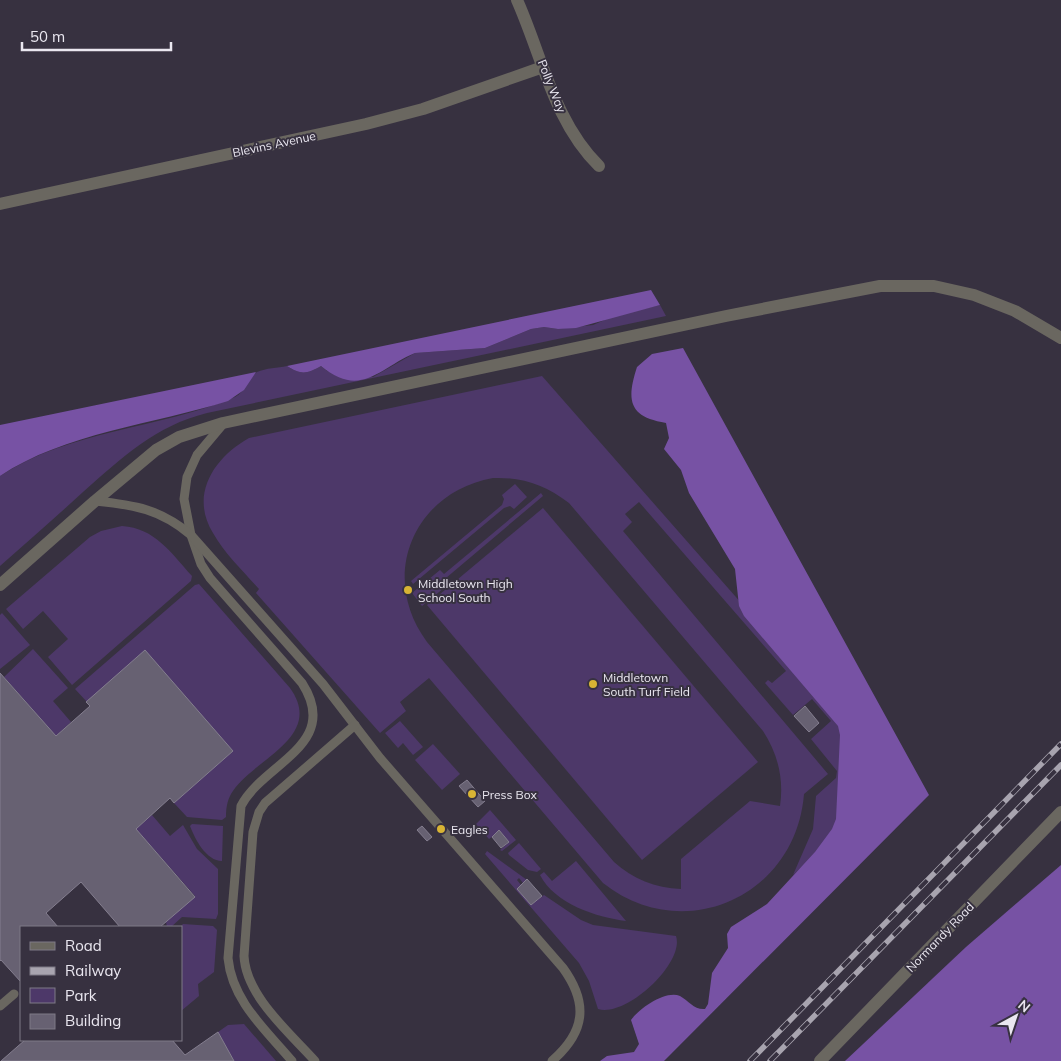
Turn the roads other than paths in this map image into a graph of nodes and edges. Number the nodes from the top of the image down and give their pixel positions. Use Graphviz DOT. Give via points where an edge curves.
graph roads {
  1 [pos="517,0"];
  2 [pos="543,67"];
  3 [pos="599,166"];
  4 [pos="0,204"];
  5 [pos="1061,338"];
  6 [pos="223,423"];
  7 [pos="95,500"];
  8 [pos="191,535"];
  9 [pos="0,585"];
  10 [pos="355,725"];
  11 [pos="1061,812"];
  12 [pos="14,994"];
  13 [pos="0,1006"];
  14 [pos="292,1061"];
  15 [pos="315,1061"];
  16 [pos="552,1061"];
  17 [pos="820,1061"];
  1 -- 2 [label="street, Polly Way"];
  2 -- 3 [label="street, Polly Way" via="571,132"];
  2 -- 4 [label="street, Blevins Avenue" via="423,109 366,124"];
  5 -- 6 [label="street" via="1015,311 974,295 934,286 880,286"];
  6 -- 7 [label="street" via="167,443"];
  6 -- 8 [label="lane" via="198,454 187,477 184,500"];
  7 -- 8 [label="lane" via="159,512"];
  7 -- 9 [label="street"];
  8 -- 10 [label="lane" via="323,684"];
  8 -- 14 [label="lane" via="201,564 210,578 302,682 310,699 311,724 303,744 250,792 241,806 228,958 236,991"];
  10 -- 15 [label="lane" via="265,803 253,832 244,956 246,977 259,998"];
  10 -- 16 [label="lane" via="571,978 579,995 579,1025 568,1045"];
  11 -- 17 [label="street, Normandy Road"];
  12 -- 13 [label="lane"];
}
